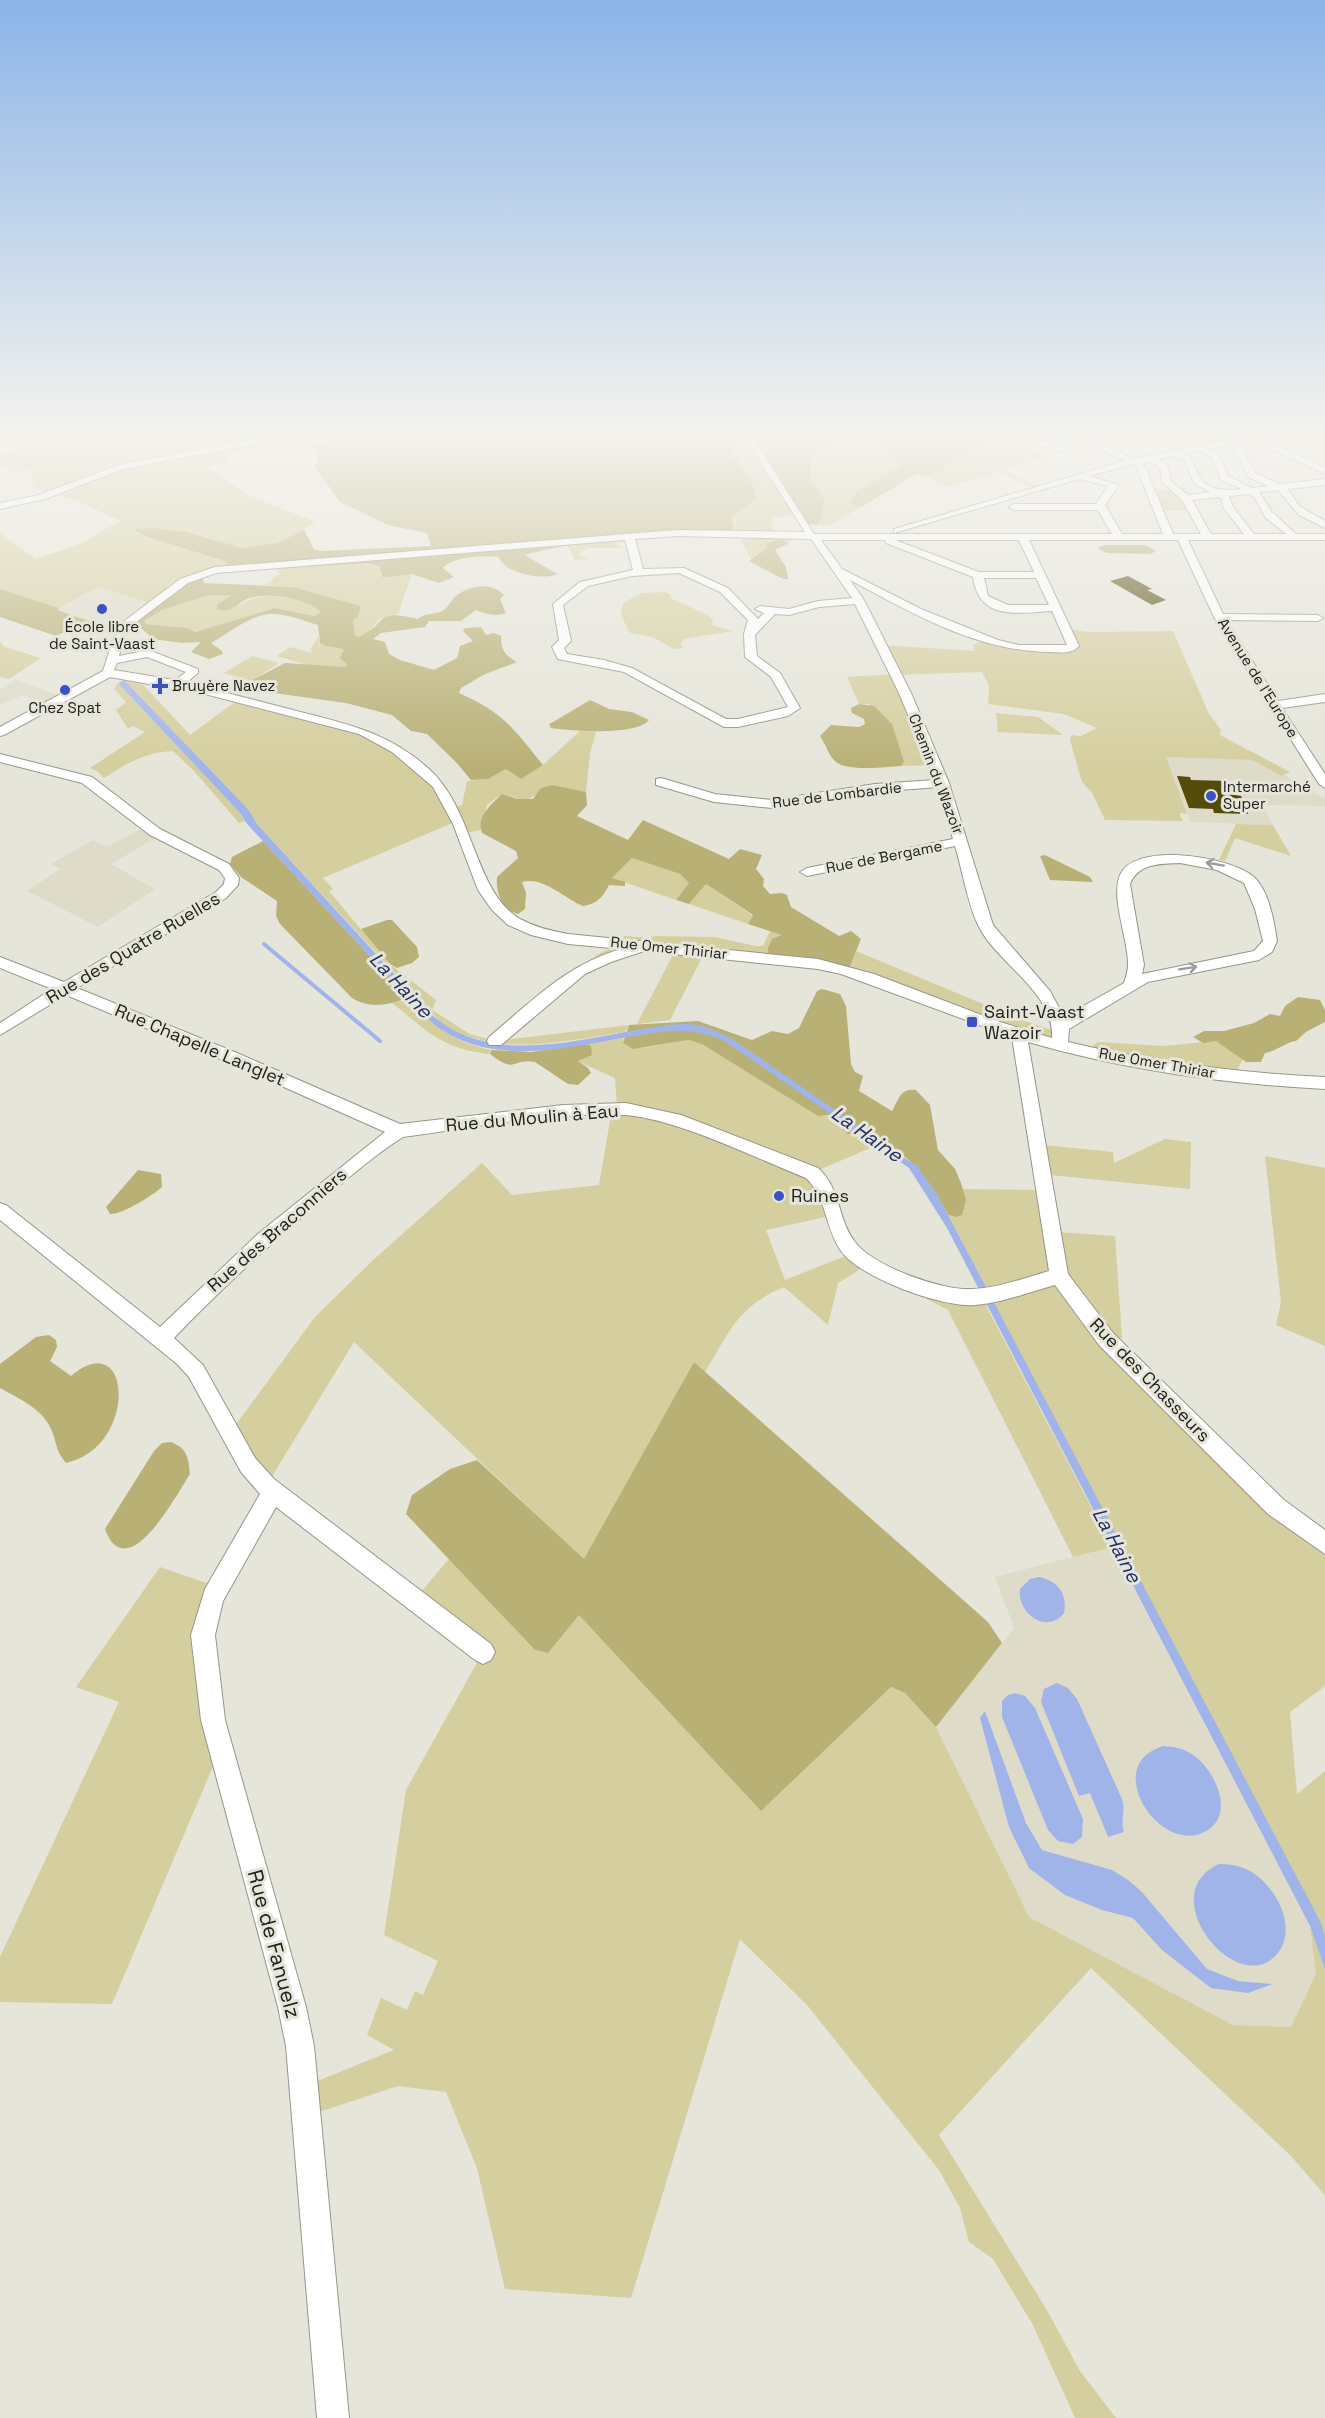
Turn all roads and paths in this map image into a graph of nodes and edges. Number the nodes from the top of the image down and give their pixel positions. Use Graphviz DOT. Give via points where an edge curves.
graph roads {
  1 [pos="545,543"];
  2 [pos="631,543"];
  3 [pos="818,543"];
  4 [pos="896,543"];
  5 [pos="1028,543"];
  6 [pos="1179,543"];
  7 [pos="837,567"];
  8 [pos="639,572"];
  9 [pos="978,575"];
  10 [pos="1040,575"];
  11 [pos="859,600"];
  12 [pos="735,603"];
  13 [pos="1325,606"];
  14 [pos="1056,608"];
  15 [pos="772,611"];
  16 [pos="1219,617"];
  17 [pos="1322,622"];
  18 [pos="752,630"];
  19 [pos="109,667"];
  20 [pos="179,683"];
  21 [pos="1325,698"];
  22 [pos="1276,705"];
  23 [pos="0,732"];
  24 [pos="0,743"];
  25 [pos="0,758"];
  26 [pos="87,780"];
  27 [pos="661,782"];
  28 [pos="943,783"];
  29 [pos="1325,784"];
  30 [pos="961,841"];
  31 [pos="807,872"];
  32 [pos="651,946"];
  33 [pos="0,962"];
  34 [pos="1132,983"];
  35 [pos="64,988"];
  36 [pos="1061,1026"];
  37 [pos="0,1030"];
  38 [pos="1019,1034"];
  39 [pos="495,1041"];
  40 [pos="1060,1045"];
  41 [pos="1325,1083"];
  42 [pos="399,1131"];
  43 [pos="0,1209"];
  44 [pos="1059,1276"];
  45 [pos="162,1338"];
  46 [pos="273,1492"];
  47 [pos="1325,1543"];
  48 [pos="483,1652"];
  49 [pos="333,2418"];
  1 -- 19 [label="street" via="210,570 184,581 127,624"];
  2 -- 8 [label="street"];
  3 -- 7 [label="street, Chemin du Wazoir"];
  4 -- 9 [label="street"];
  5 -- 10 [label="street"];
  6 -- 16 [label="street, Avenue de l'Europe"];
  7 -- 11 [label="street, Chemin du Wazoir"];
  7 -- 14 [label="street" via="896,602 995,643 1019,648 1064,650 1073,646"];
  8 -- 12 [label="street" via="688,572 724,590"];
  8 -- 18 [label="street" via="583,585 560,602 565,641 558,647 560,656 611,664 639,674 718,721 738,723 788,712 794,706 776,675 751,657 748,641"];
  9 -- 10 [label="street"];
  9 -- 14 [label="street" via="983,597 995,604 1010,608"];
  10 -- 14 [label="street"];
  11 -- 15 [label="street"];
  11 -- 28 [label="street, Chemin du Wazoir" via="905,693"];
  12 -- 15 [label="street"];
  12 -- 18 [label="street" via="753,619"];
  13 -- 17 [label="street" via="1318,611"];
  15 -- 18 [label="street"];
  16 -- 17 [label="street"];
  16 -- 22 [label="street, Avenue de l'Europe"];
  19 -- 20 [label="street, Rue Omer Thiriar"];
  19 -- 20 [label="street" via="148,653 194,671"];
  19 -- 23 [label="street"];
  20 -- 32 [label="street, Rue Omer Thiriar" via="386,742 443,791 489,898 503,916 549,936"];
  21 -- 22 [label="street"];
  22 -- 29 [label="street, Avenue de l'Europe"];
  24 -- 26 [label="street" via="20,758 72,765 83,771"];
  25 -- 26 [label="street"];
  26 -- 35 [label="street, Rue des Quatre Ruelles" via="145,825 224,867 232,875 231,885"];
  27 -- 28 [label="street, Rue de Lombardie" via="704,796 772,804 875,788"];
  28 -- 30 [label="street, Chemin du Wazoir"];
  30 -- 31 [label="street, Rue de Bergame"];
  30 -- 36 [label="street, Chemin du Wazoir" via="986,926 1036,984"];
  32 -- 38 [label="street, Rue Omer Thiriar" via="828,966"];
  32 -- 39 [label="street" via="579,970"];
  33 -- 35 [label="street, Rue Chapelle Langlet"];
  34 -- 34 [label="street, one-way" via="1173,970 1248,959 1264,952 1270,941 1254,885 1232,869 1210,862 1149,859 1130,867 1123,884 1136,965"];
  34 -- 36 [label="street"];
  35 -- 37 [label="street, Rue des Quatre Ruelles"];
  35 -- 42 [label="street, Rue Chapelle Langlet"];
  36 -- 40 [label="street"];
  38 -- 40 [label="street, Rue Omer Thiriar"];
  38 -- 44 [label="street, Rue des Chasseurs"];
  40 -- 41 [label="street, Rue Omer Thiriar" via="1192,1071"];
  42 -- 44 [label="street, Rue du Moulin à Eau" via="586,1110 626,1109 675,1119 817,1177 825,1187 844,1240 860,1259 948,1295 975,1298"];
  42 -- 45 [label="street, Rue des Braconniers" via="254,1246"];
  43 -- 45 [label="street"];
  44 -- 47 [label="street, Rue des Chasseurs" via="1106,1339 1276,1507"];
  45 -- 46 [label="street" via="196,1371 248,1465"];
  46 -- 48 [label="street"];
  46 -- 49 [label="street, Rue de Fanuelz" via="213,1597 203,1635 213,1720 300,2046"];
}
